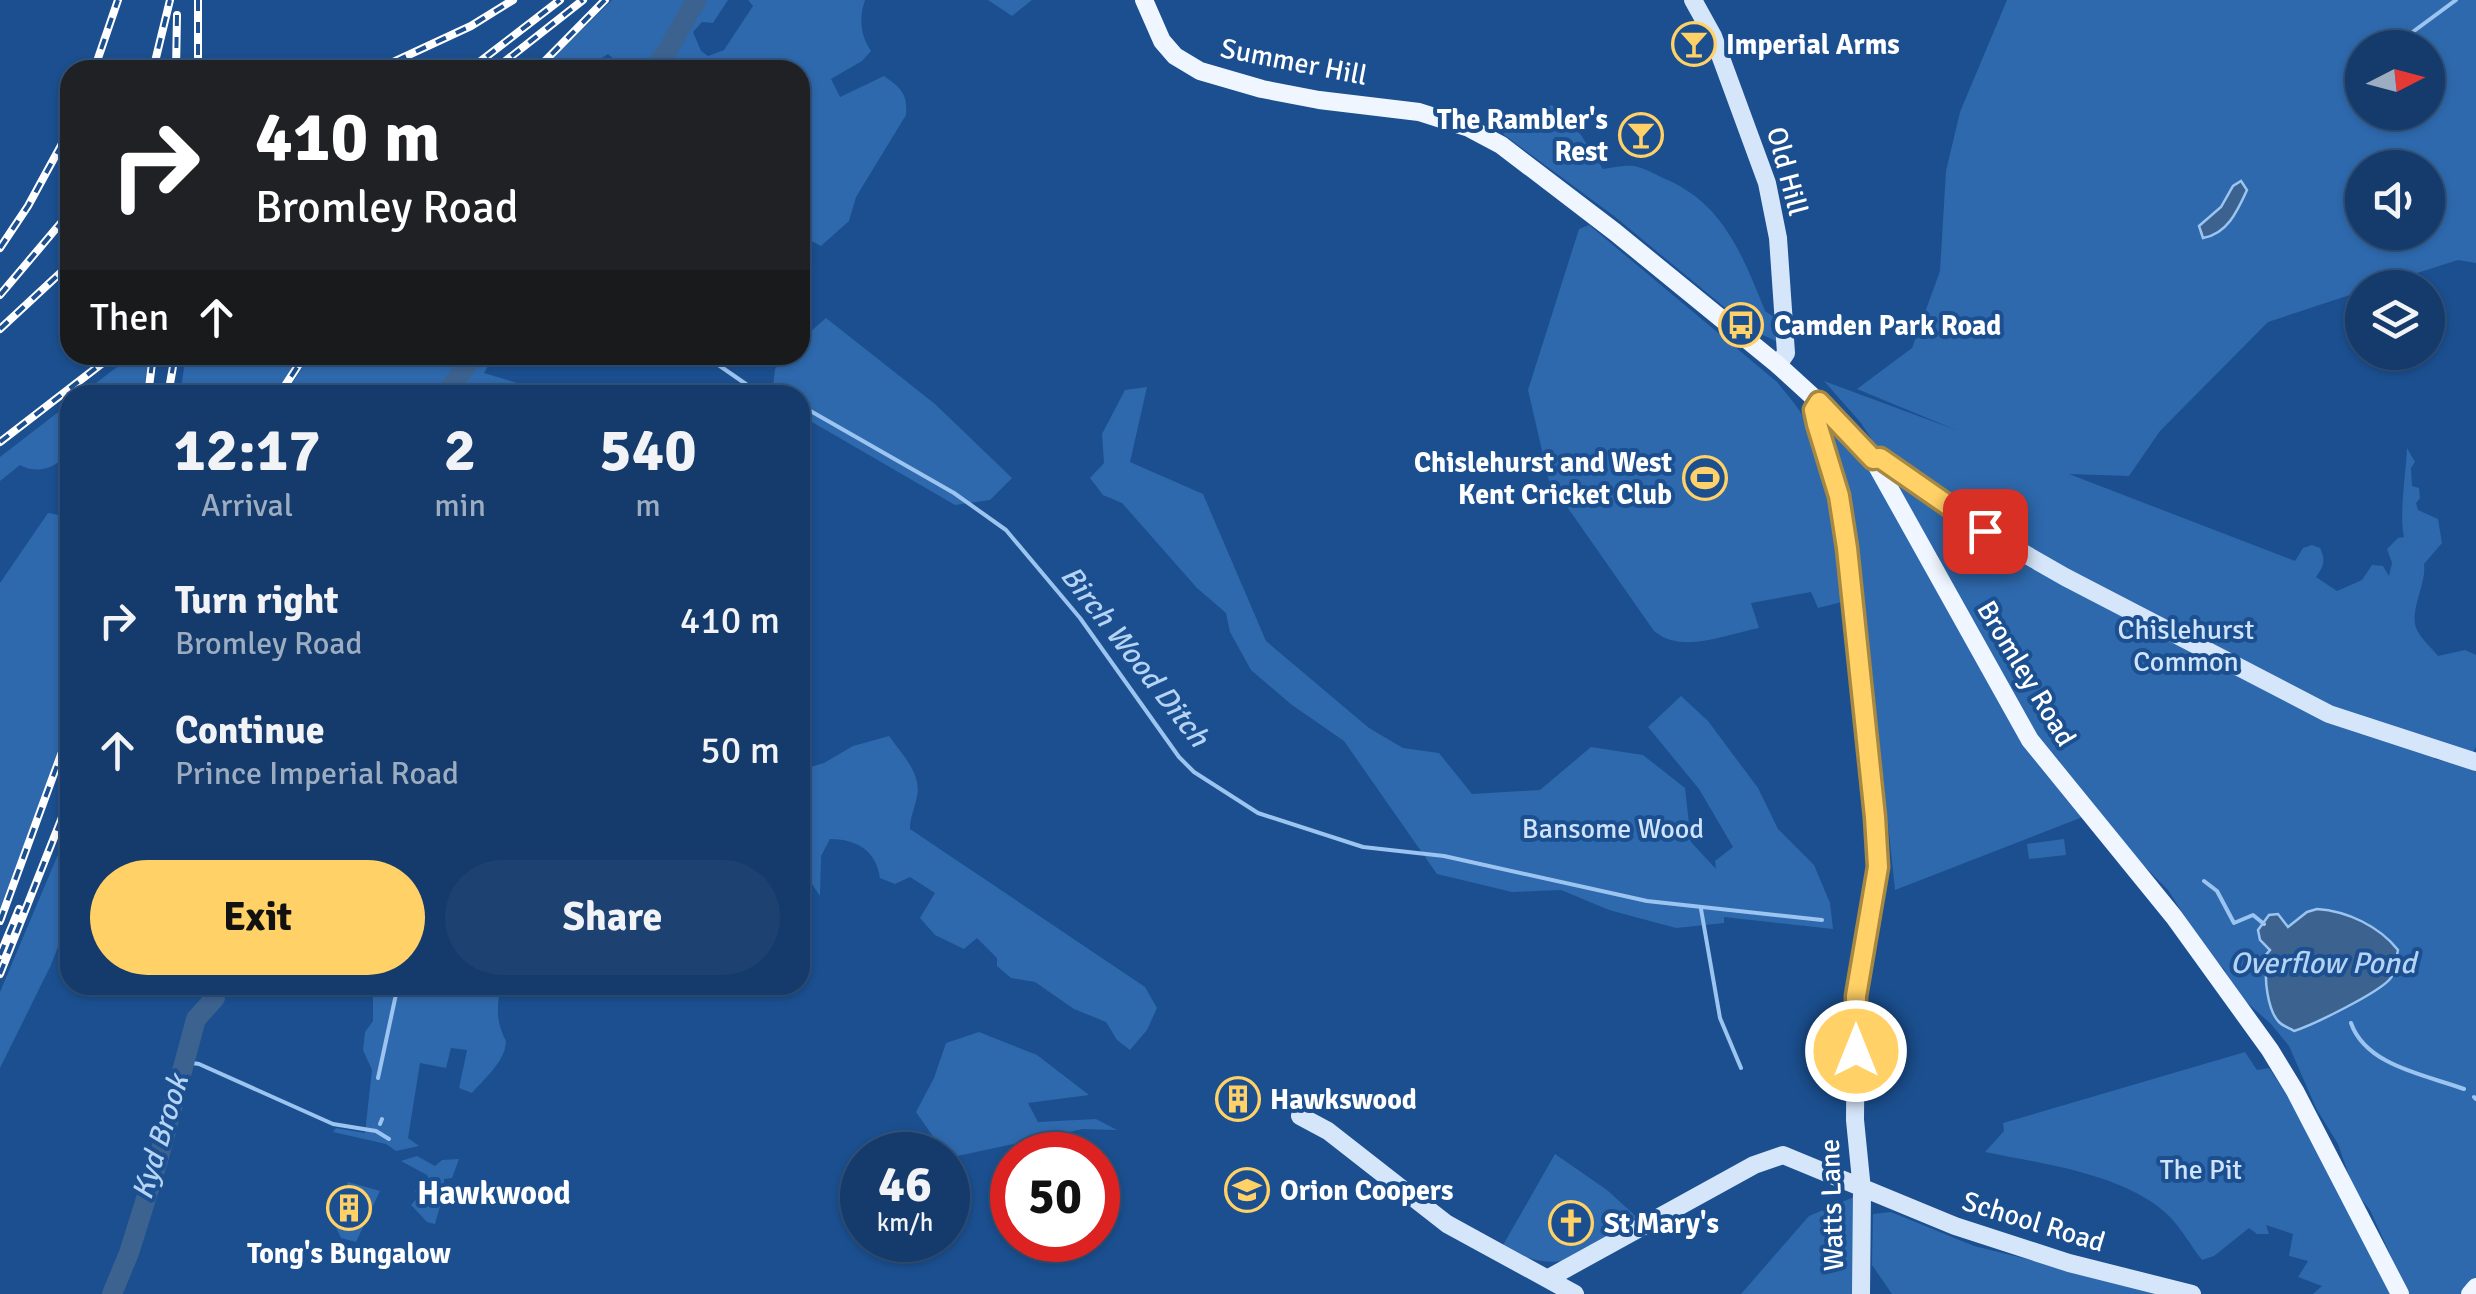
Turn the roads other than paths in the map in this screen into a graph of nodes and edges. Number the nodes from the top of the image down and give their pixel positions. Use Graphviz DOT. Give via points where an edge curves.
graph roads {
  1 [pos="1144,0"];
  2 [pos="1693,0"];
  3 [pos="1469,128"];
  4 [pos="1778,365"];
  5 [pos="1819,402"];
  6 [pos="1873,459"];
  7 [pos="2476,762"];
  8 [pos="1300,1116"];
  9 [pos="1862,1190"];
  10 [pos="1549,1278"];
  11 [pos="2476,1287"];
  12 [pos="1575,1294"];
  13 [pos="1860,1294"];
  14 [pos="2192,1294"];
  15 [pos="2400,1294"];
  16 [pos="2470,1294"];
  1 -- 3 [label="main road, Summer Hill" via="1162,40 1200,70 1300,96 1419,112"];
  2 -- 4 [label="main road, Old Hill" via="1768,183 1786,353"];
  3 -- 4 [label="main road, Bromley Road" via="1527,162"];
  4 -- 5 [label="main road, Bromley Road"];
  5 -- 6 [label="main road, Bromley Road"];
  5 -- 9 [label="main road, Watts Lane" via="1814,410 1847,548 1878,867 1856,996"];
  6 -- 7 [label="main road" via="2065,577 2329,714"];
  6 -- 15 [label="main road, Bromley Road" via="2030,740 2174,917 2270,1050"];
  8 -- 10 [label="main road" via="1447,1224"];
  9 -- 10 [label="main road, School Road" via="1774,1156"];
  9 -- 13 [label="main road, Watts Lane"];
  9 -- 14 [label="main road, School Road" via="2050,1257"];
  10 -- 12 [label="main road"];
  11 -- 16 [label="main road"];
}
